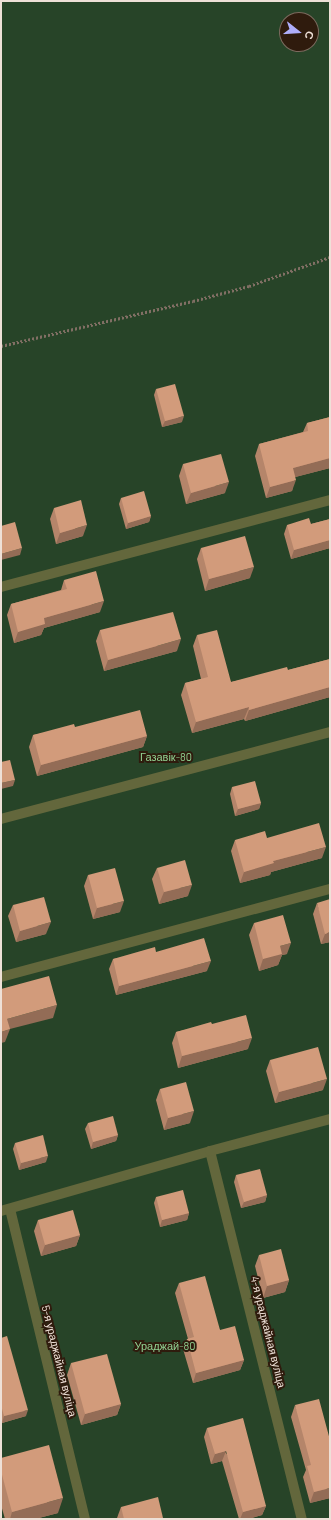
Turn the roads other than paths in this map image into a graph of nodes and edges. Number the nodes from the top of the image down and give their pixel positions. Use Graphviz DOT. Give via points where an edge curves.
graph roads {
  1 [pos="330,500"];
  2 [pos="1,587"];
  3 [pos="330,732"];
  4 [pos="1,819"];
  5 [pos="330,889"];
  6 [pos="1,977"];
  7 [pos="330,1119"];
  8 [pos="210,1151"];
  9 [pos="5,1210"];
  10 [pos="85,1519"];
  11 [pos="302,1519"];
  1 -- 2 [label="lane"];
  3 -- 4 [label="lane"];
  5 -- 6 [label="lane"];
  7 -- 8 [label="lane"];
  8 -- 9 [label="lane"];
  8 -- 11 [label="lane, 4-я ураджайная вуліца"];
  9 -- 10 [label="lane, 5-я ураджайная вуліца"];
}
